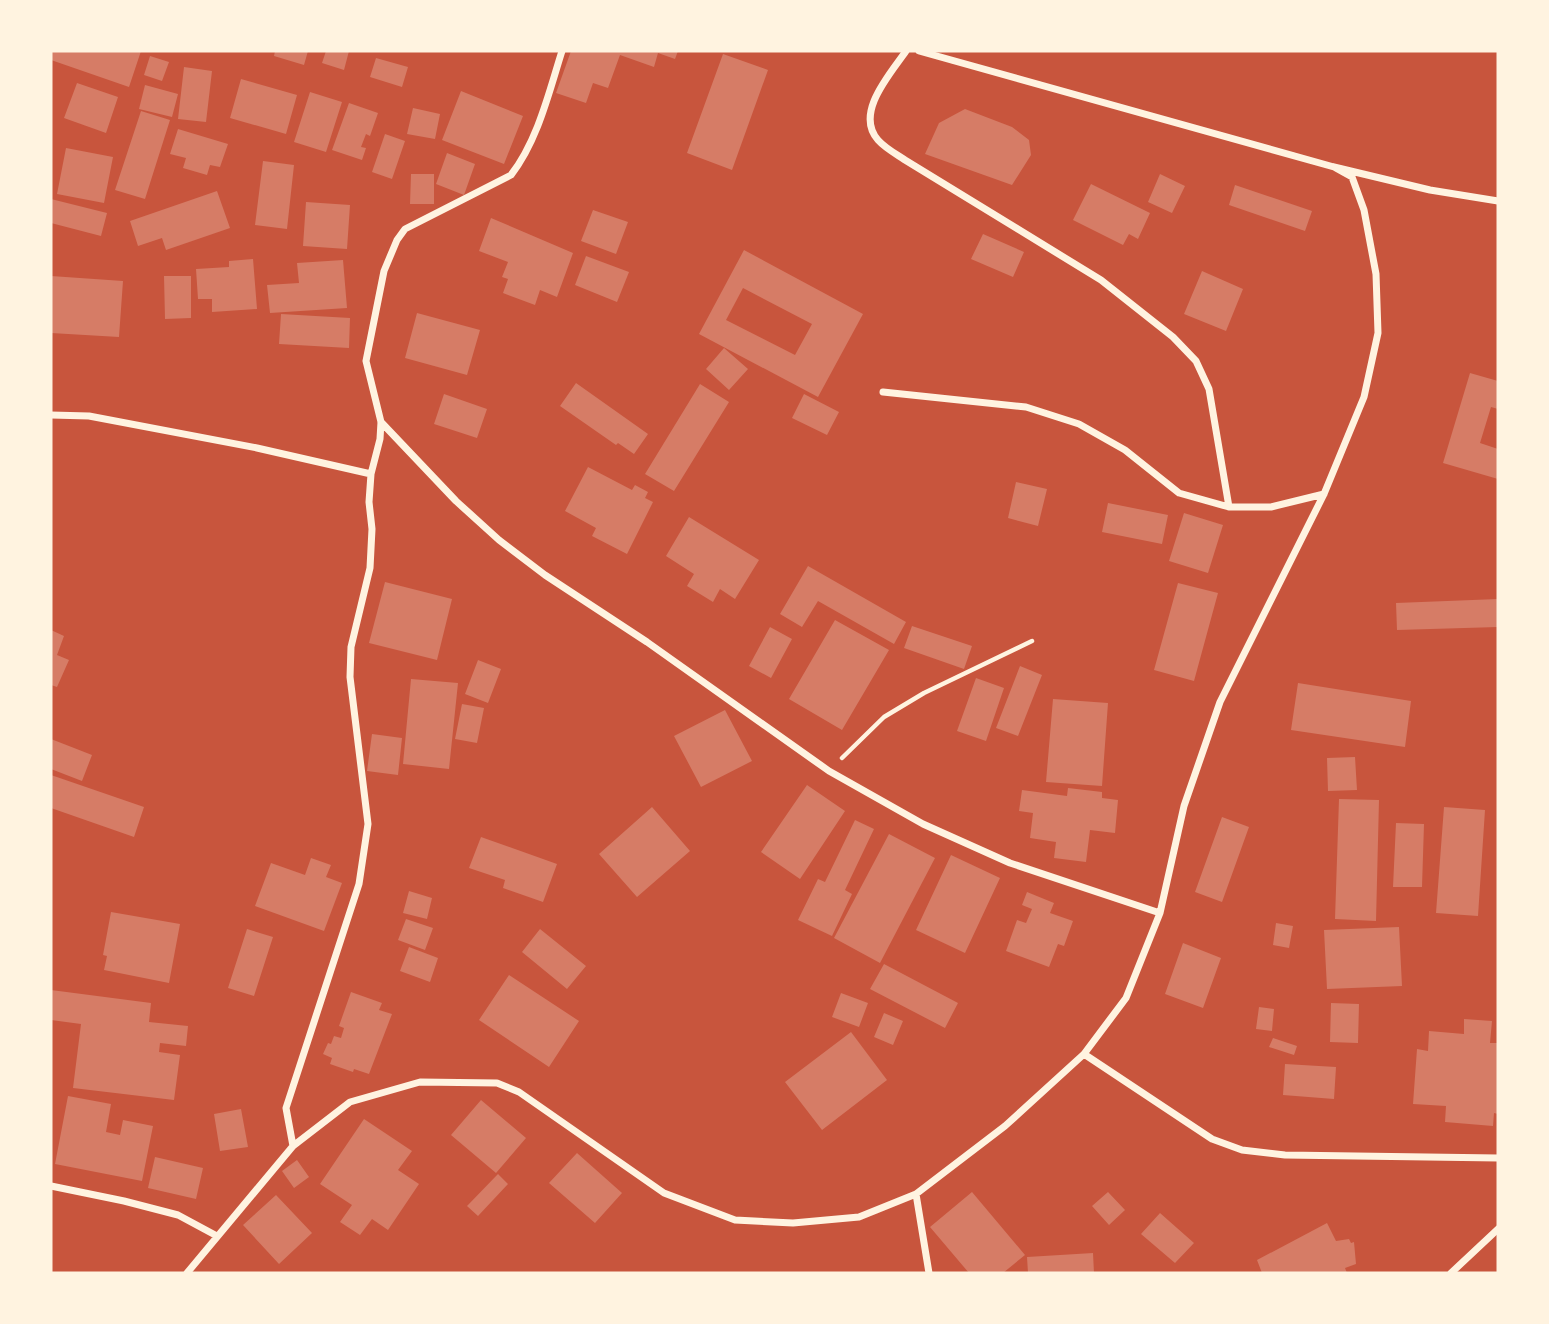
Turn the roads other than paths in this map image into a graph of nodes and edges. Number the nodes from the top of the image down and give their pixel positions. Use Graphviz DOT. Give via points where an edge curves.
graph roads {
  1 [pos="562,51"];
  2 [pos="906,51"];
  3 [pos="919,51"];
  4 [pos="1334,167"];
  5 [pos="1498,201"];
  6 [pos="883,392"];
  7 [pos="51,415"];
  8 [pos="382,422"];
  9 [pos="371,474"];
  10 [pos="1324,494"];
  11 [pos="1229,507"];
  12 [pos="1160,913"];
  13 [pos="1084,1054"];
  14 [pos="293,1146"];
  15 [pos="1498,1158"];
  16 [pos="51,1186"];
  17 [pos="916,1194"];
  18 [pos="1498,1230"];
  19 [pos="217,1236"];
  20 [pos="187,1273"];
  21 [pos="929,1273"];
  22 [pos="1451,1273"];
  1 -- 8 [label="street" via="523,160 511,175 405,229 397,240 384,271 366,360"];
  2 -- 11 [label="street" via="875,98 870,120 877,139 1101,280 1189,353 1209,389"];
  3 -- 4 [label="street"];
  4 -- 5 [label="street"];
  4 -- 10 [label="street" via="1352,177 1364,209 1376,274 1378,333 1364,397"];
  6 -- 11 [label="street" via="1026,407 1079,424 1125,450 1179,493"];
  7 -- 9 [label="street" via="89,416"];
  8 -- 9 [label="street"];
  8 -- 12 [label="street" via="499,540 829,771 923,824 1010,863"];
  9 -- 14 [label="street" via="370,568 351,647 350,677 368,824 359,884 286,1108"];
  10 -- 11 [label="street" via="1271,508"];
  10 -- 12 [label="street" via="1220,702 1184,806"];
  12 -- 13 [label="street" via="1126,998"];
  13 -- 15 [label="street" via="1212,1139 1242,1150 1285,1155"];
  13 -- 17 [label="street" via="1005,1126"];
  14 -- 17 [label="street" via="350,1102 421,1083 497,1083 519,1092 664,1193 735,1220 793,1223 859,1217"];
  14 -- 19 [label="street"];
  16 -- 19 [label="street" via="178,1215"];
  17 -- 21 [label="street"];
  18 -- 22 [label="street"];
  19 -- 20 [label="street"];
}
